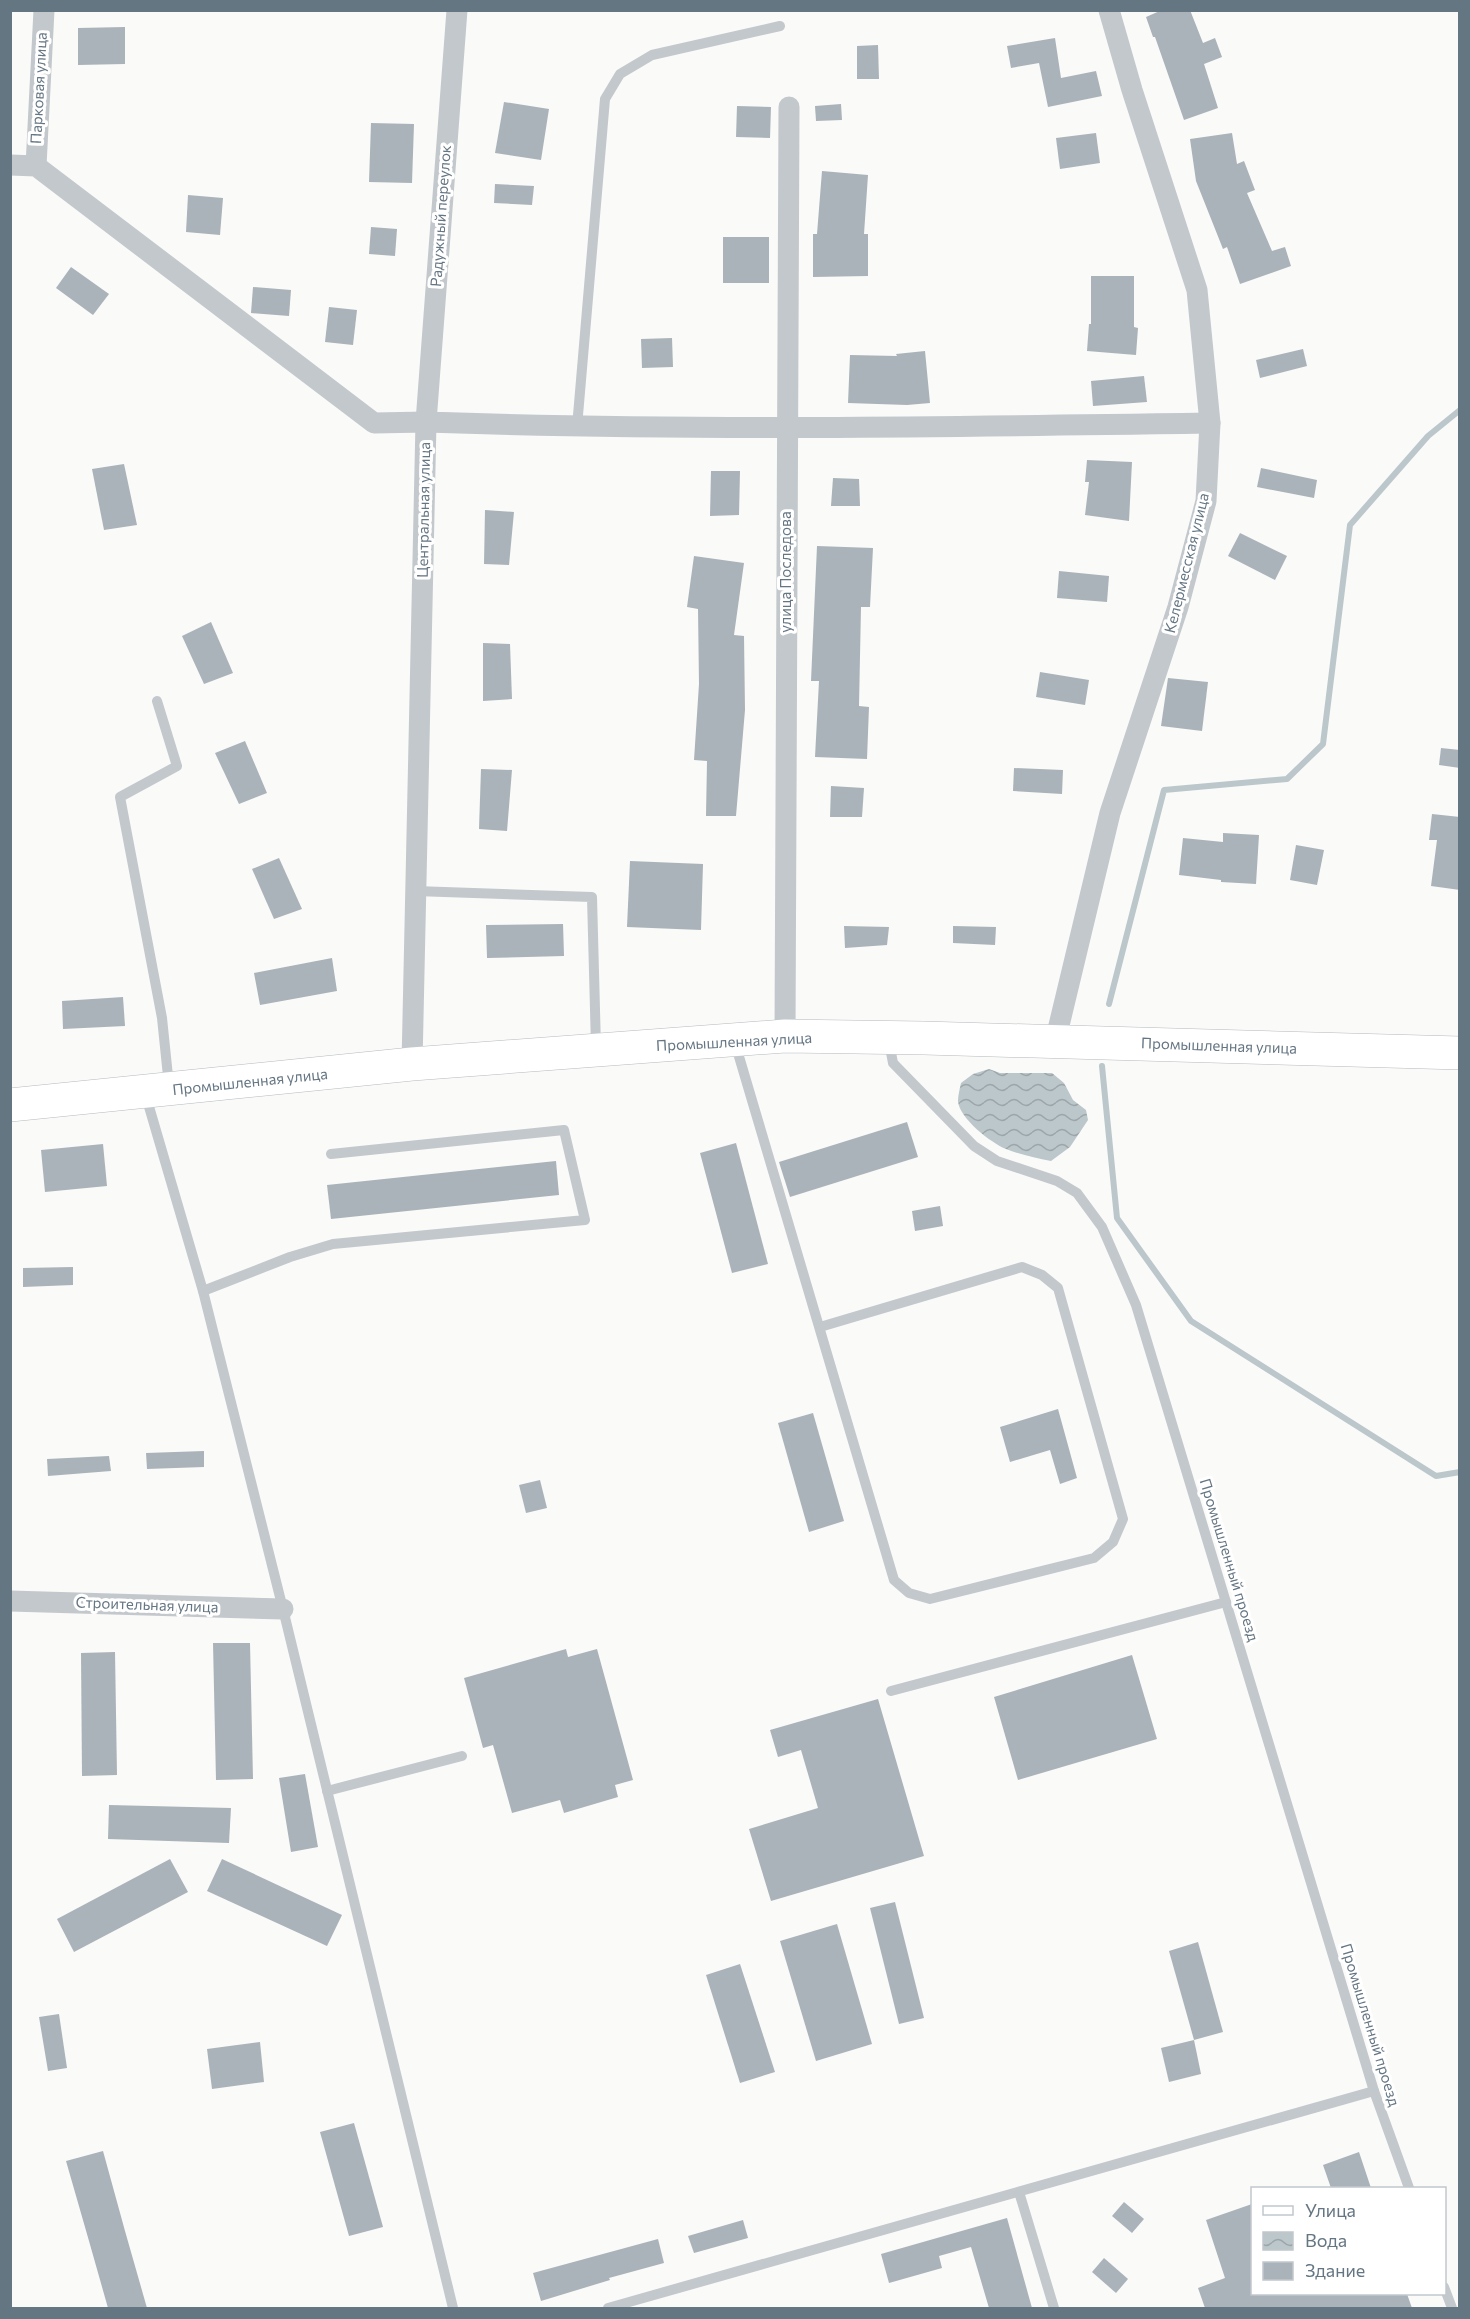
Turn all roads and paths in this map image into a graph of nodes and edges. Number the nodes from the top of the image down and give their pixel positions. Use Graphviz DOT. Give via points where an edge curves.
graph roads {
  1 [pos="44,10"];
  2 [pos="457,10"];
  3 [pos="1109,10"];
  4 [pos="780,26"];
  5 [pos="789,107"];
  6 [pos="10,165"];
  7 [pos="36,166"];
  8 [pos="426,422"];
  9 [pos="1210,423"];
  10 [pos="577,428"];
  11 [pos="787,429"];
  12 [pos="157,701"];
  13 [pos="415,891"];
  14 [pos="785,1036"];
  15 [pos="889,1038"];
  16 [pos="734,1040"];
  17 [pos="1055,1042"];
  18 [pos="597,1050"];
  19 [pos="1460,1053"];
  20 [pos="412,1064"];
  21 [pos="157,1092"];
  22 [pos="10,1105"];
  23 [pos="331,1154"];
  24 [pos="203,1291"];
  25 [pos="820,1327"];
  26 [pos="10,1601"];
  27 [pos="1226,1602"];
  28 [pos="283,1609"];
  29 [pos="891,1691"];
  30 [pos="462,1756"];
  31 [pos="327,1791"];
  32 [pos="1374,2091"];
  33 [pos="1409,2187"];
  34 [pos="1019,2192"];
  35 [pos="1446,2292"];
  36 [pos="648,2303"];
  37 [pos="453,2308"];
  38 [pos="608,2308"];
  39 [pos="1054,2308"];
  40 [pos="1452,2308"];
  1 -- 7 [label="street, Парковая улица"];
  2 -- 8 [label="street, Радужный переулок"];
  3 -- 9 [label="street, Келермесская улица" via="1197,290"];
  4 -- 10 [label="lane" via="652,55 620,74 605,99"];
  5 -- 11 [label="street, улица Последова"];
  6 -- 7 [label="street"];
  7 -- 8 [label="street, Центральная улица" via="374,423"];
  8 -- 10 [label="street"];
  8 -- 13 [label="street, Центральная улица"];
  9 -- 11 [label="street"];
  9 -- 17 [label="street, Келермесская улица" via="1206,501 1178,607 1110,813"];
  10 -- 11 [label="street"];
  11 -- 14 [label="street, улица Последова"];
  12 -- 21 [label="lane" via="177,766 120,796 162,1018"];
  13 -- 18 [label="lane" via="592,897"];
  13 -- 20 [label="street, Центральная улица"];
  14 -- 15 [label="main road, Промышленная улица"];
  14 -- 16 [label="main road, Промышленная улица"];
  15 -- 17 [label="main road, Промышленная улица"];
  15 -- 27 [label="lane, Промышленный проезд" via="893,1064 974,1146 997,1161 1057,1181 1077,1193 1102,1227 1136,1305"];
  16 -- 18 [label="main road, Промышленная улица"];
  16 -- 25 [label="lane"];
  17 -- 19 [label="main road, Промышленная улица"];
  18 -- 20 [label="main road, Промышленная улица"];
  20 -- 21 [label="main road, Промышленная улица"];
  21 -- 22 [label="main road, Промышленная улица"];
  21 -- 24 [label="lane"];
  23 -- 24 [label="lane" via="564,1131 585,1220 333,1244"];
  24 -- 28 [label="lane"];
  25 -- 25 [label="lane" via="894,1580 909,1593 930,1599 1094,1558 1113,1542 1123,1519 1058,1288 1042,1275 1022,1267"];
  26 -- 28 [label="street, Строительная улица"];
  27 -- 29 [label="lane"];
  27 -- 32 [label="lane, Промышленный проезд"];
  28 -- 31 [label="lane"];
  30 -- 31 [label="lane"];
  31 -- 37 [label="lane"];
  32 -- 33 [label="lane, Промышленный проезд"];
  32 -- 34 [label="lane"];
  34 -- 36 [label="lane"];
  34 -- 39 [label="lane"];
  35 -- 40 [label="lane"];
  36 -- 38 [label="lane"];
}
